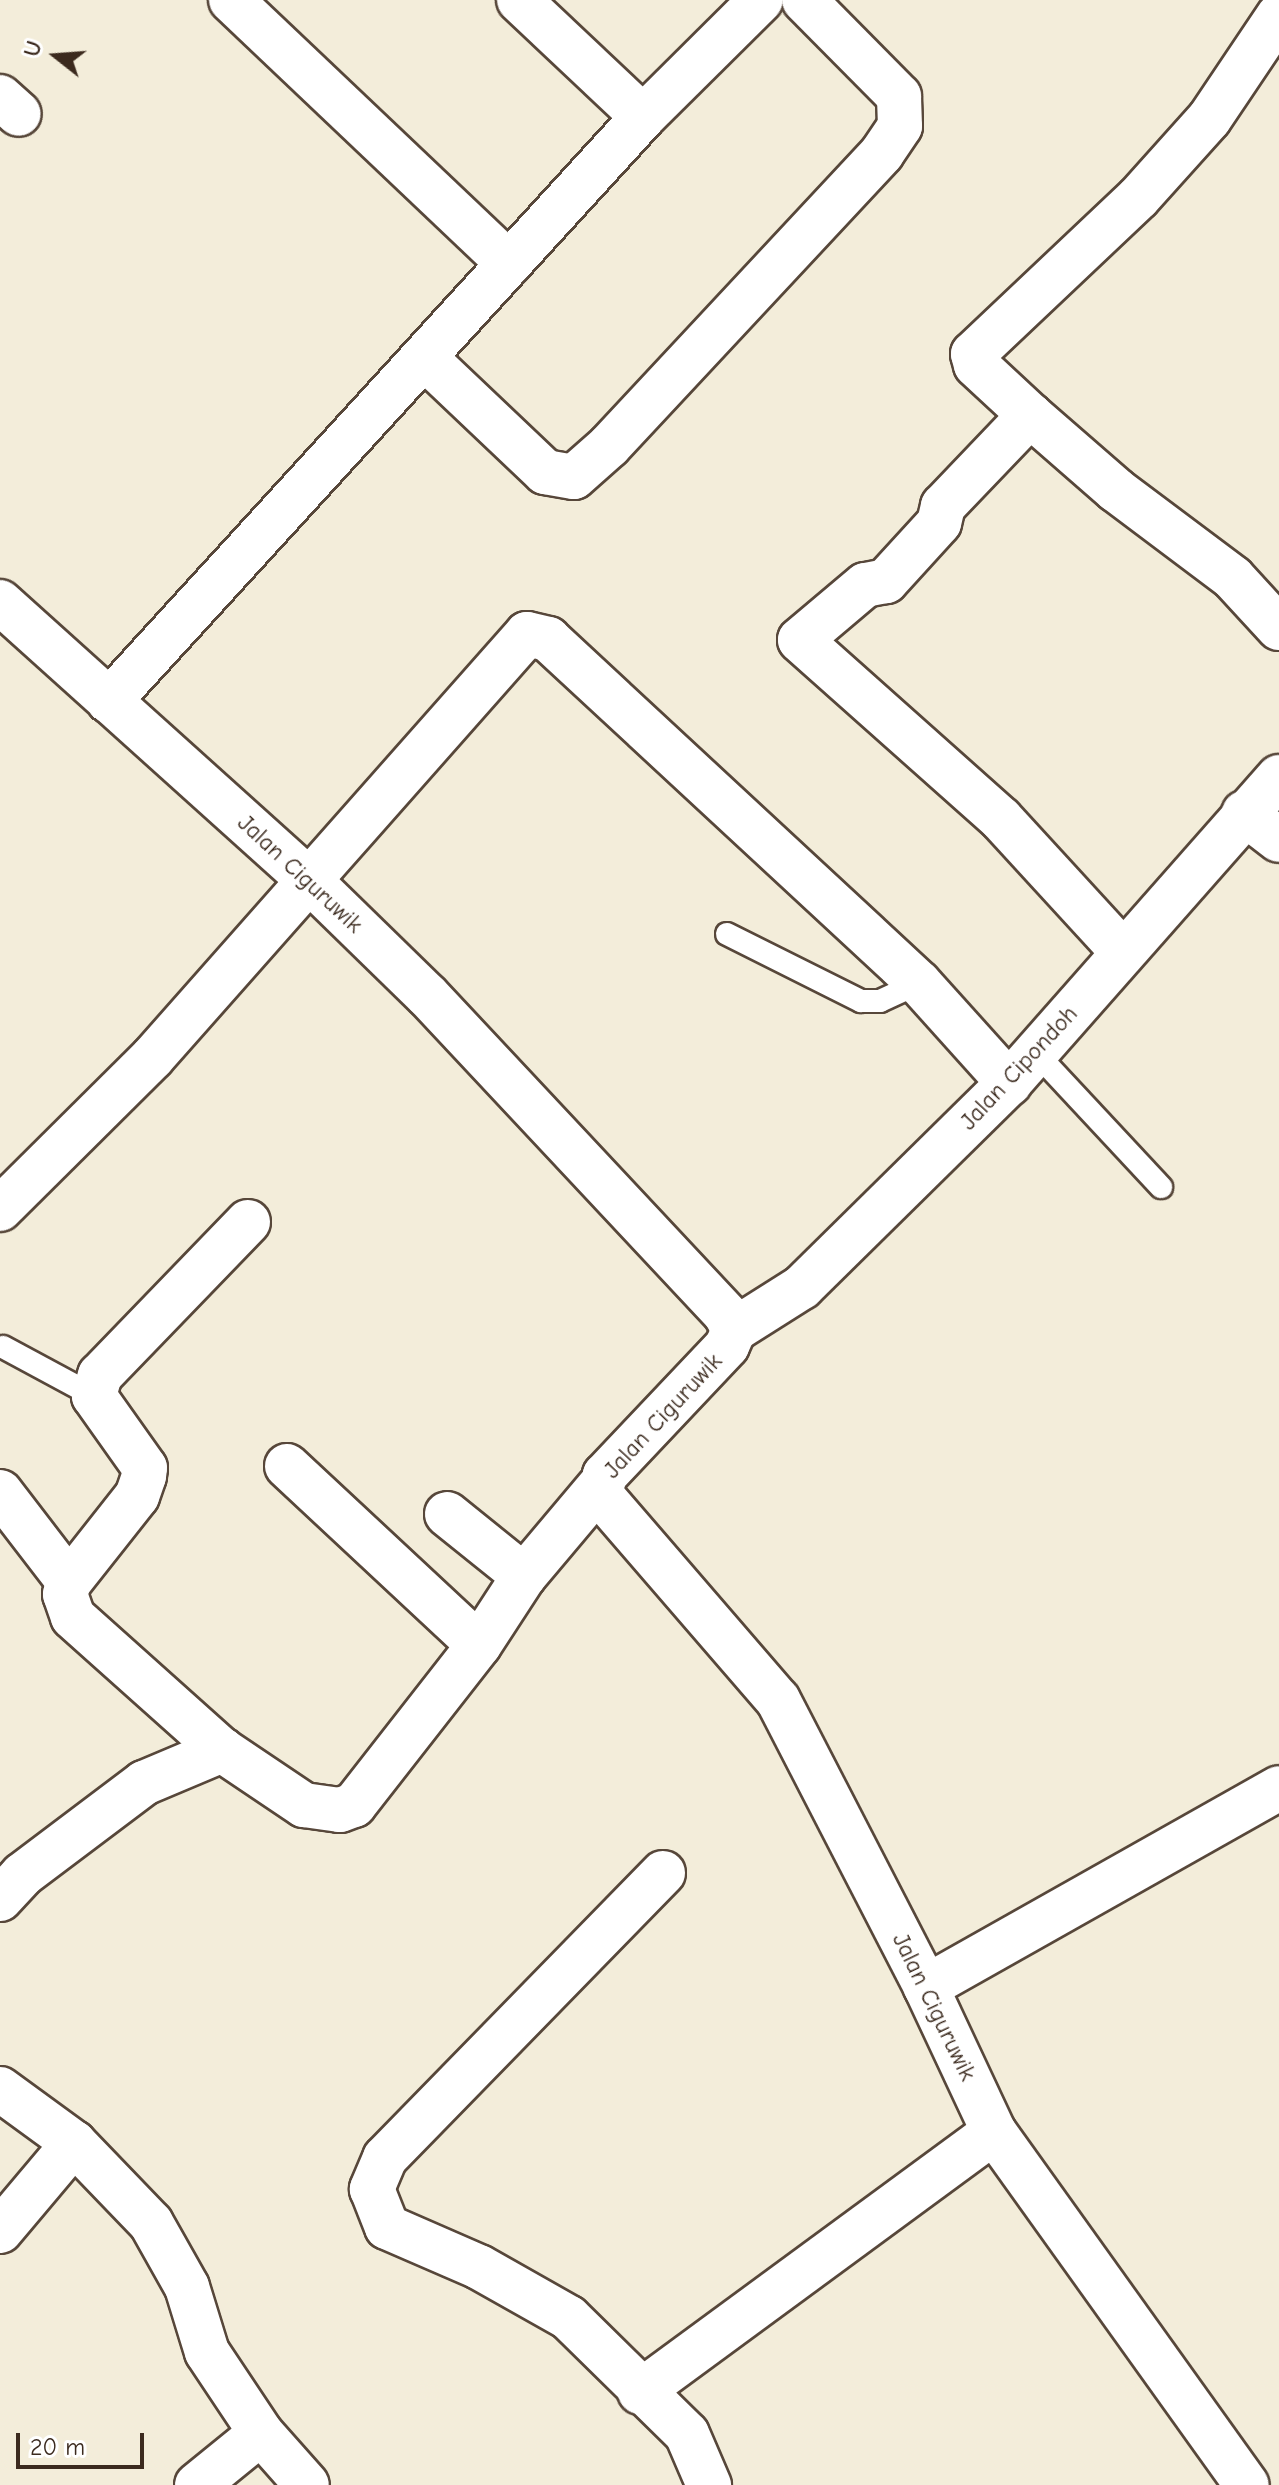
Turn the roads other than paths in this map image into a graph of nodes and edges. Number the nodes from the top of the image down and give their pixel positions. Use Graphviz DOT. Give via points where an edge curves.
graph roads {
  1 [pos="231,0"];
  2 [pos="519,0"];
  3 [pos="761,0"];
  4 [pos="804,0"];
  5 [pos="1279,15"];
  6 [pos="643,117"];
  7 [pos="509,264"];
  8 [pos="425,358"];
  9 [pos="1030,415"];
  10 [pos="0,602"];
  11 [pos="1279,628"];
  12 [pos="109,701"];
  13 [pos="1279,777"];
  14 [pos="1244,813"];
  15 [pos="1279,840"];
  16 [pos="310,881"];
  17 [pos="727,934"];
  18 [pos="1123,952"];
  19 [pos="919,983"];
  20 [pos="1023,1068"];
  21 [pos="1161,1187"];
  22 [pos="0,1209"];
  23 [pos="248,1222"];
  24 [pos="734,1330"];
  25 [pos="3,1347"];
  26 [pos="94,1396"];
  27 [pos="287,1466"];
  28 [pos="599,1487"];
  29 [pos="0,1492"];
  30 [pos="447,1514"];
  31 [pos="524,1576"];
  32 [pos="69,1582"];
  33 [pos="479,1645"];
  34 [pos="222,1750"];
  35 [pos="1279,1788"];
  36 [pos="663,1873"];
  37 [pos="0,1899"];
  38 [pos="926,1987"];
  39 [pos="0,2089"];
  40 [pos="994,2132"];
  41 [pos="74,2143"];
  42 [pos="0,2231"];
  43 [pos="640,2392"];
  44 [pos="261,2433"];
  45 [pos="197,2485"];
  46 [pos="307,2485"];
  47 [pos="709,2485"];
  48 [pos="1247,2485"];
  1 -- 7 [label="street"];
  2 -- 6 [label="street"];
  3 -- 6 [label="street"];
  4 -- 8 [label="street" via="899,96 900,126 882,153 609,446 574,477 545,472"];
  5 -- 9 [label="street" via="1209,119 1138,198 975,350 976,365"];
  6 -- 7 [label="street"];
  7 -- 8 [label="street"];
  8 -- 12 [label="street"];
  9 -- 11 [label="street" via="1116,490 1233,578"];
  9 -- 18 [label="street" via="943,506 939,523 886,581 865,585 807,635 1001,819"];
  10 -- 12 [label="street, Jalan Ciguruwik"];
  12 -- 16 [label="street, Jalan Ciguruwik"];
  13 -- 14 [label="street, Jalan Cipondoh"];
  14 -- 15 [label="street"];
  14 -- 18 [label="street, Jalan Cipondoh"];
  16 -- 19 [label="street" via="520,640 533,633 548,639"];
  16 -- 22 [label="street" via="152,1058"];
  16 -- 24 [label="street, Jalan Ciguruwik" via="427,995 706,1288"];
  17 -- 19 [label="lane" via="861,1001 880,1001"];
  18 -- 20 [label="street, Jalan Cipondoh"];
  19 -- 20 [label="street"];
  20 -- 21 [label="lane"];
  20 -- 24 [label="street, Jalan Cipondoh" via="802,1287"];
  23 -- 26 [label="street" via="107,1363"];
  24 -- 28 [label="street, Jalan Ciguruwik" via="727,1346"];
  25 -- 26 [label="lane"];
  26 -- 32 [label="street" via="145,1468 144,1476 137,1496"];
  27 -- 33 [label="street"];
  28 -- 31 [label="street"];
  28 -- 38 [label="street, Jalan Ciguruwik" via="604,1501 778,1700"];
  29 -- 32 [label="street"];
  30 -- 31 [label="street"];
  31 -- 33 [label="street"];
  32 -- 34 [label="street" via="66,1602 73,1617"];
  33 -- 34 [label="street" via="354,1805 340,1810 304,1805"];
  34 -- 37 [label="street" via="144,1783 22,1875"];
  35 -- 38 [label="street"];
  36 -- 43 [label="street" via="385,2158 372,2189 387,2227 479,2267 569,2318"];
  38 -- 40 [label="street, Jalan Ciguruwik"];
  39 -- 41 [label="street"];
  40 -- 43 [label="street"];
  40 -- 48 [label="street, Jalan Ciguruwik"];
  41 -- 42 [label="street"];
  41 -- 44 [label="street" via="151,2223 187,2287 207,2352"];
  43 -- 47 [label="street" via="687,2434"];
  44 -- 45 [label="street"];
  44 -- 46 [label="street"];
}
